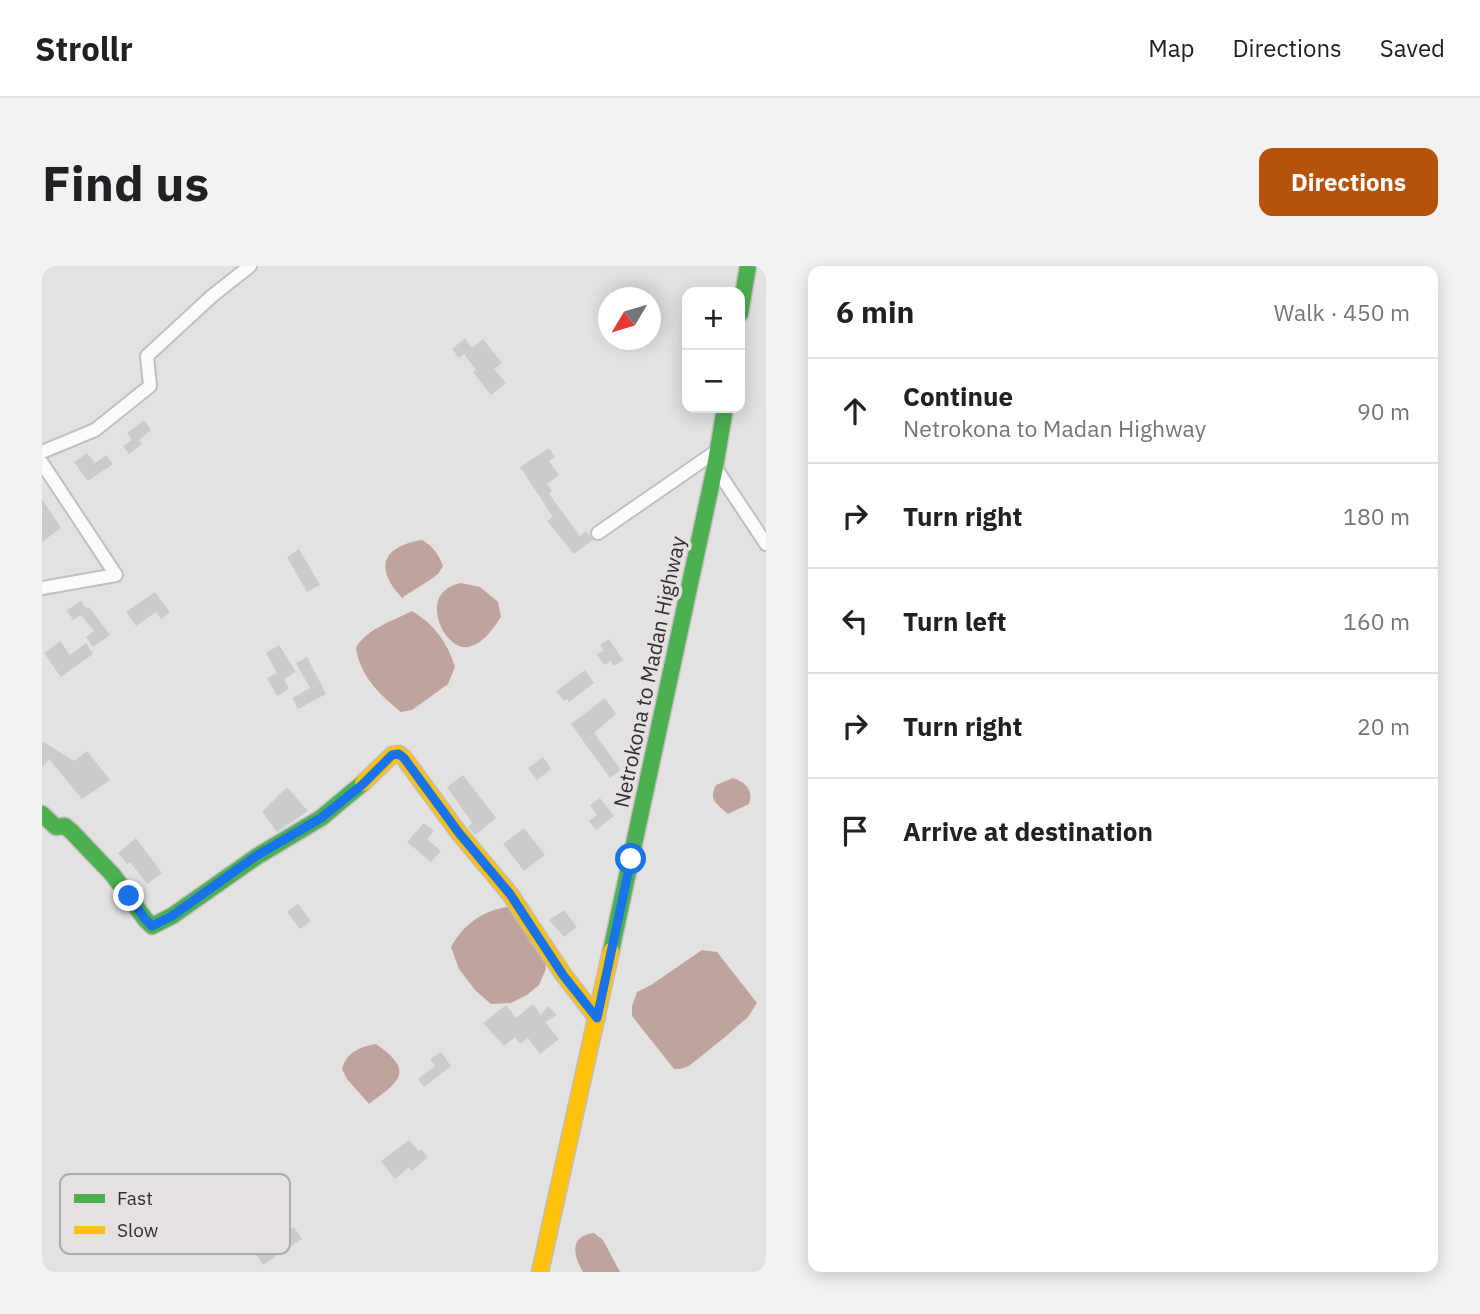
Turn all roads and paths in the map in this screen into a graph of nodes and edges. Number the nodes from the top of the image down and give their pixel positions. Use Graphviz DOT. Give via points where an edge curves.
graph roads {
  1 [pos="250,266"];
  2 [pos="748,266"];
  3 [pos="744,287"];
  4 [pos="723,413"];
  5 [pos="718,450"];
  6 [pos="42,452"];
  7 [pos="42,463"];
  8 [pos="715,467"];
  9 [pos="598,533"];
  10 [pos="766,544"];
  11 [pos="42,588"];
  12 [pos="42,814"];
  13 [pos="597,1018"];
  14 [pos="540,1272"];
  1 -- 6 [label="street" via="147,356 150,386 95,430"];
  2 -- 3 [label="main road"];
  4 -- 5 [label="main road, Netrokona to Madan Highway"];
  5 -- 8 [label="main road, Netrokona to Madan Highway"];
  5 -- 9 [label="street"];
  7 -- 11 [label="street" via="116,575"];
  8 -- 10 [label="street"];
  8 -- 13 [label="main road, Netrokona to Madan Highway"];
  12 -- 13 [label="main road" via="56,827 65,826 72,832 152,926 321,818 392,755 399,754 510,894"];
  13 -- 14 [label="main road, Netrokona to Madan Highway"];
}
